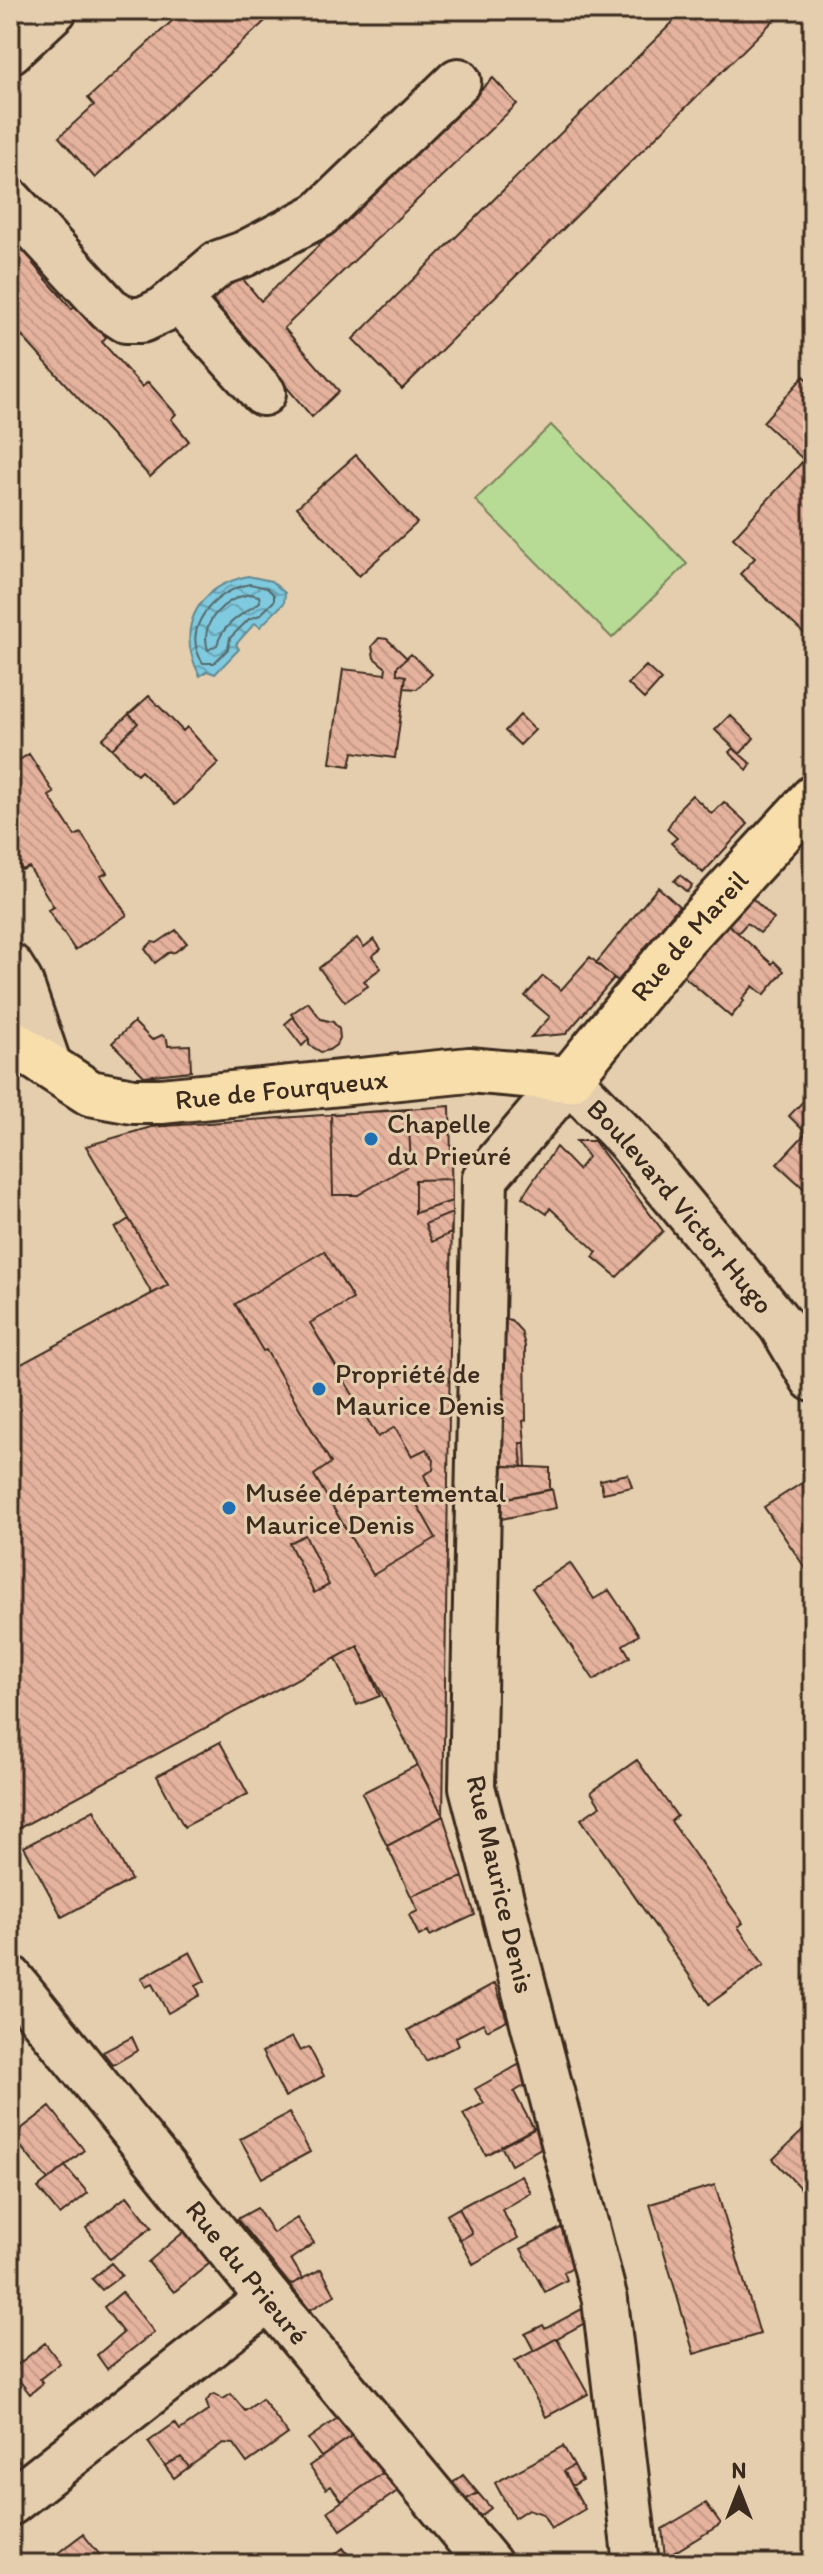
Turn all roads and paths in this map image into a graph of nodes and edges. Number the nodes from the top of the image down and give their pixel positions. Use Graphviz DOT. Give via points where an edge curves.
graph roads {
  1 [pos="54,10"];
  2 [pos="10,51"];
  3 [pos="458,81"];
  4 [pos="10,201"];
  5 [pos="178,299"];
  6 [pos="263,393"];
  7 [pos="813,798"];
  8 [pos="10,966"];
  9 [pos="10,1041"];
  10 [pos="49,1066"];
  11 [pos="569,1079"];
  12 [pos="802,1327"];
  13 [pos="813,1379"];
  14 [pos="10,1978"];
  15 [pos="269,2299"];
  16 [pos="10,2503"];
  17 [pos="489,2564"];
  18 [pos="636,2564"];
  1 -- 2 [label="street"];
  3 -- 5 [label="street" via="319,215 219,263"];
  4 -- 5 [label="street" via="109,309 126,320 142,320"];
  5 -- 6 [label="street"];
  7 -- 11 [label="main road, Rue de Mareil" via="684,938"];
  8 -- 10 [label="street"];
  9 -- 10 [label="main road, Rue de Fourqueux"];
  10 -- 11 [label="main road, Rue de Fourqueux" via="90,1093 133,1101 469,1070"];
  11 -- 12 [label="street, Boulevard Victor Hugo" via="628,1140 781,1325"];
  11 -- 18 [label="street, Rue Maurice Denis" via="485,1178 472,1787 605,2300"];
  12 -- 13 [label="street, Boulevard Victor Hugo"];
  14 -- 15 [label="street, Rue du Prieuré"];
  15 -- 16 [label="street"];
  15 -- 17 [label="street, Rue du Prieuré"];
}
